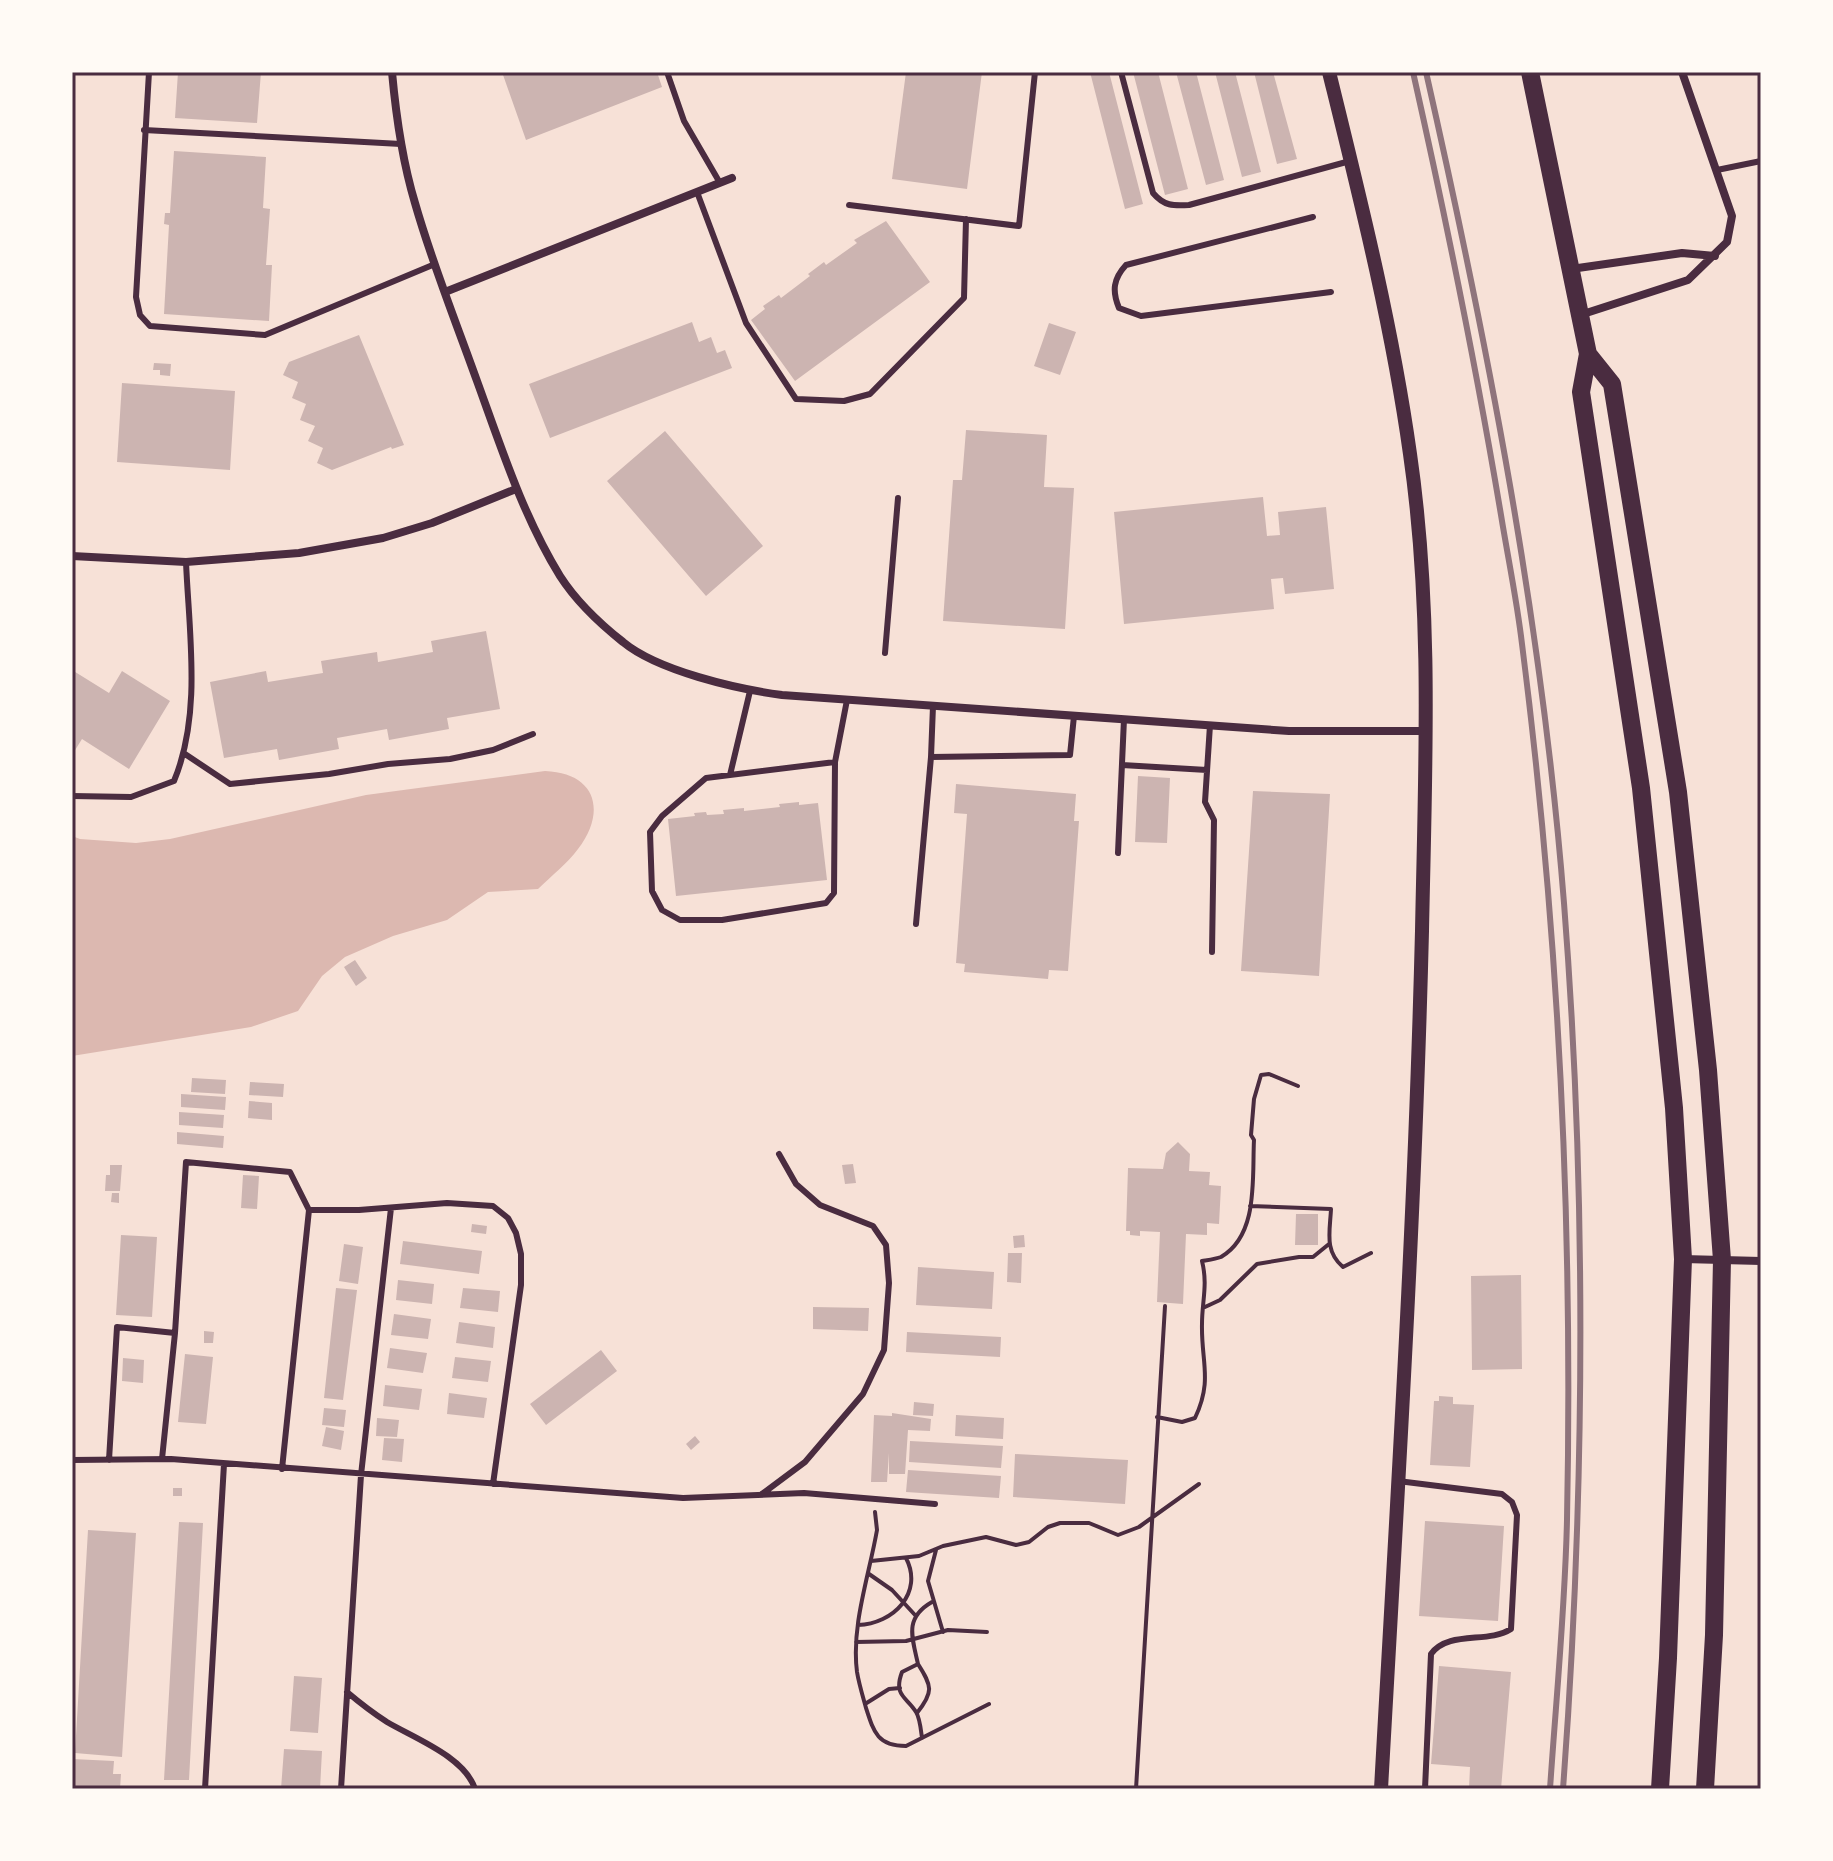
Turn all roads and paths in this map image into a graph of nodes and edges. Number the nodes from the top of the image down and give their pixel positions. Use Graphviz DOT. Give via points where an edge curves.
graph roads {
  1 [pos="149,72"];
  2 [pos="392,72"];
  3 [pos="667,72"];
  4 [pos="1035,72"];
  5 [pos="1121,72"];
  6 [pos="1329,72"];
  7 [pos="1530,72"];
  8 [pos="1682,72"];
  9 [pos="144,130"];
  10 [pos="401,144"];
  11 [pos="1350,161"];
  12 [pos="1761,161"];
  13 [pos="1717,170"];
  14 [pos="732,178"];
  15 [pos="720,183"];
  16 [pos="697,192"];
  17 [pos="849,205"];
  18 [pos="1313,217"];
  19 [pos="966,219"];
  20 [pos="1715,256"];
  21 [pos="435,264"];
  22 [pos="1571,269"];
  23 [pos="445,292"];
  24 [pos="1331,292"];
  25 [pos="1580,315"];
  26 [pos="1588,354"];
  27 [pos="516,489"];
  28 [pos="898,498"];
  29 [pos="72,556"];
  30 [pos="186,562"];
  31 [pos="885,653"];
  32 [pos="750,691"];
  33 [pos="847,700"];
  34 [pos="933,706"];
  35 [pos="1074,716"];
  36 [pos="1124,719"];
  37 [pos="1210,725"];
  38 [pos="1425,731"];
  39 [pos="533,734"];
  40 [pos="185,754"];
  41 [pos="931,757"];
  42 [pos="835,762"];
  43 [pos="1122,765"];
  44 [pos="1207,770"];
  45 [pos="730,775"];
  46 [pos="72,796"];
  47 [pos="1118,853"];
  48 [pos="916,924"];
  49 [pos="1212,952"];
  50 [pos="1298,1086"];
  51 [pos="779,1154"];
  52 [pos="1250,1206"];
  53 [pos="391,1208"];
  54 [pos="309,1210"];
  55 [pos="1329,1244"];
  56 [pos="1371,1253"];
  57 [pos="1683,1259"];
  58 [pos="1722,1260"];
  59 [pos="1761,1261"];
  60 [pos="1165,1306"];
  61 [pos="1205,1307"];
  62 [pos="175,1333"];
  63 [pos="1157,1417"];
  64 [pos="162,1459"];
  65 [pos="72,1460"];
  66 [pos="109,1460"];
  67 [pos="224,1464"];
  68 [pos="282,1469"];
  69 [pos="361,1475"];
  70 [pos="1398,1481"];
  71 [pos="493,1484"];
  72 [pos="1199,1484"];
  73 [pos="762,1494"];
  74 [pos="935,1504"];
  75 [pos="875,1510"];
  76 [pos="1151,1519"];
  77 [pos="936,1549"];
  78 [pos="906,1558"];
  79 [pos="871,1561"];
  80 [pos="869,1574"];
  81 [pos="932,1602"];
  82 [pos="904,1604"];
  83 [pos="915,1615"];
  84 [pos="858,1625"];
  85 [pos="943,1632"];
  86 [pos="987,1632"];
  87 [pos="913,1639"];
  88 [pos="856,1642"];
  89 [pos="918,1664"];
  90 [pos="900,1688"];
  91 [pos="347,1692"];
  92 [pos="865,1704"];
  93 [pos="989,1704"];
  94 [pos="917,1713"];
  95 [pos="922,1738"];
  96 [pos="205,1789"];
  97 [pos="341,1789"];
  98 [pos="475,1789"];
  99 [pos="1136,1789"];
  100 [pos="1381,1789"];
  101 [pos="1425,1789"];
  102 [pos="1660,1789"];
  103 [pos="1705,1789"];
  1 -- 9 [label="lane"];
  2 -- 10 [label="street"];
  3 -- 15 [label="lane" via="684,121"];
  4 -- 19 [label="lane" via="1019,226"];
  5 -- 11 [label="lane" via="1153,193 1171,206"];
  6 -- 11 [label="street"];
  7 -- 22 [label="main road"];
  8 -- 13 [label="street"];
  9 -- 10 [label="lane"];
  9 -- 21 [label="lane" via="136,297 140,315 150,326 265,335"];
  10 -- 21 [label="street"];
  11 -- 38 [label="street" via="1384,303 1411,456 1425,605"];
  12 -- 13 [label="lane"];
  13 -- 20 [label="street" via="1732,216 1727,242"];
  14 -- 15 [label="street"];
  15 -- 16 [label="street"];
  16 -- 19 [label="lane" via="746,323 796,399 844,401 870,394 964,298"];
  16 -- 23 [label="street"];
  17 -- 19 [label="lane"];
  18 -- 24 [label="lane" via="1126,265 1117,274 1113,292 1119,308 1141,316"];
  20 -- 22 [label="street" via="1682,253"];
  20 -- 25 [label="street" via="1688,280"];
  21 -- 23 [label="street"];
  22 -- 25 [label="main road"];
  23 -- 27 [label="street"];
  25 -- 26 [label="main road"];
  26 -- 57 [label="main road" via="1581,392 1641,788 1674,1108"];
  26 -- 58 [label="main road" via="1612,384 1678,792"];
  27 -- 30 [label="street" via="383,538 299,553"];
  27 -- 32 [label="street" via="560,577 626,645 652,660"];
  28 -- 31 [label="lane"];
  29 -- 30 [label="street"];
  30 -- 40 [label="lane" via="191,689"];
  32 -- 33 [label="street"];
  32 -- 45 [label="lane"];
  33 -- 34 [label="street"];
  33 -- 42 [label="lane"];
  34 -- 35 [label="street"];
  34 -- 41 [label="lane"];
  35 -- 36 [label="street"];
  35 -- 41 [label="lane" via="1070,755"];
  36 -- 37 [label="street"];
  36 -- 43 [label="lane"];
  37 -- 38 [label="street"];
  37 -- 44 [label="lane"];
  38 -- 70 [label="street" via="1420,1004"];
  39 -- 40 [label="lane" via="450,759 230,784"];
  40 -- 46 [label="lane" via="174,781 131,797"];
  41 -- 48 [label="lane"];
  42 -- 45 [label="lane"];
  42 -- 45 [label="lane" via="834,893 826,903 722,920 680,920 662,910 652,891 650,832 706,778"];
  43 -- 44 [label="lane"];
  43 -- 47 [label="lane"];
  44 -- 49 [label="lane" via="1205,802 1214,820"];
  50 -- 52 [label="path" via="1261,1075 1254,1099"];
  51 -- 73 [label="lane" via="796,1184 820,1205 873,1226 886,1245 889,1283 884,1350 863,1394 805,1462"];
  52 -- 55 [label="path" via="1331,1209"];
  52 -- 61 [label="path" via="1248,1224 1235,1243 1220,1257 1202,1261"];
  53 -- 54 [label="lane"];
  53 -- 69 [label="lane"];
  53 -- 71 [label="lane" via="493,1206 516,1233 521,1285"];
  54 -- 62 [label="lane" via="290,1172 186,1162"];
  54 -- 68 [label="lane"];
  55 -- 56 [label="path" via="1343,1267"];
  55 -- 61 [label="path" via="1313,1257 1257,1264 1220,1300"];
  57 -- 58 [label="street"];
  57 -- 102 [label="main road"];
  58 -- 59 [label="street"];
  58 -- 103 [label="main road" via="1714,1635"];
  60 -- 63 [label="path"];
  61 -- 63 [label="path" via="1205,1397 1195,1418 1182,1422"];
  62 -- 64 [label="lane"];
  62 -- 66 [label="lane" via="117,1327"];
  63 -- 76 [label="path"];
  64 -- 66 [label="lane"];
  64 -- 67 [label="lane"];
  65 -- 66 [label="lane"];
  67 -- 68 [label="lane"];
  67 -- 96 [label="lane"];
  68 -- 69 [label="lane"];
  69 -- 71 [label="lane"];
  69 -- 91 [label="lane"];
  70 -- 100 [label="street"];
  70 -- 101 [label="lane" via="1502,1494 1517,1515 1511,1629 1450,1641 1431,1654"];
  71 -- 73 [label="lane" via="683,1498"];
  72 -- 76 [label="path"];
  73 -- 74 [label="lane"];
  75 -- 79 [label="path"];
  76 -- 77 [label="path" via="1118,1535 1073,1522 1048,1527 1016,1545 986,1537"];
  76 -- 99 [label="path"];
  77 -- 78 [label="path"];
  77 -- 81 [label="path" via="928,1581"];
  78 -- 79 [label="path"];
  78 -- 82 [label="path" via="912,1576"];
  79 -- 80 [label="path"];
  80 -- 82 [label="path"];
  80 -- 84 [label="path"];
  81 -- 83 [label="path"];
  81 -- 85 [label="path"];
  82 -- 83 [label="path"];
  82 -- 84 [label="path" via="884,1620"];
  83 -- 87 [label="path"];
  84 -- 88 [label="path"];
  85 -- 86 [label="path"];
  85 -- 87 [label="path"];
  87 -- 88 [label="path"];
  87 -- 89 [label="path"];
  88 -- 92 [label="path"];
  89 -- 90 [label="path" via="902,1672"];
  89 -- 94 [label="path" via="931,1690"];
  90 -- 92 [label="path"];
  90 -- 94 [label="path"];
  91 -- 97 [label="lane"];
  91 -- 98 [label="lane" via="461,1767"];
  92 -- 95 [label="path" via="886,1744 906,1746"];
  93 -- 95 [label="path"];
  94 -- 95 [label="path"];
}
